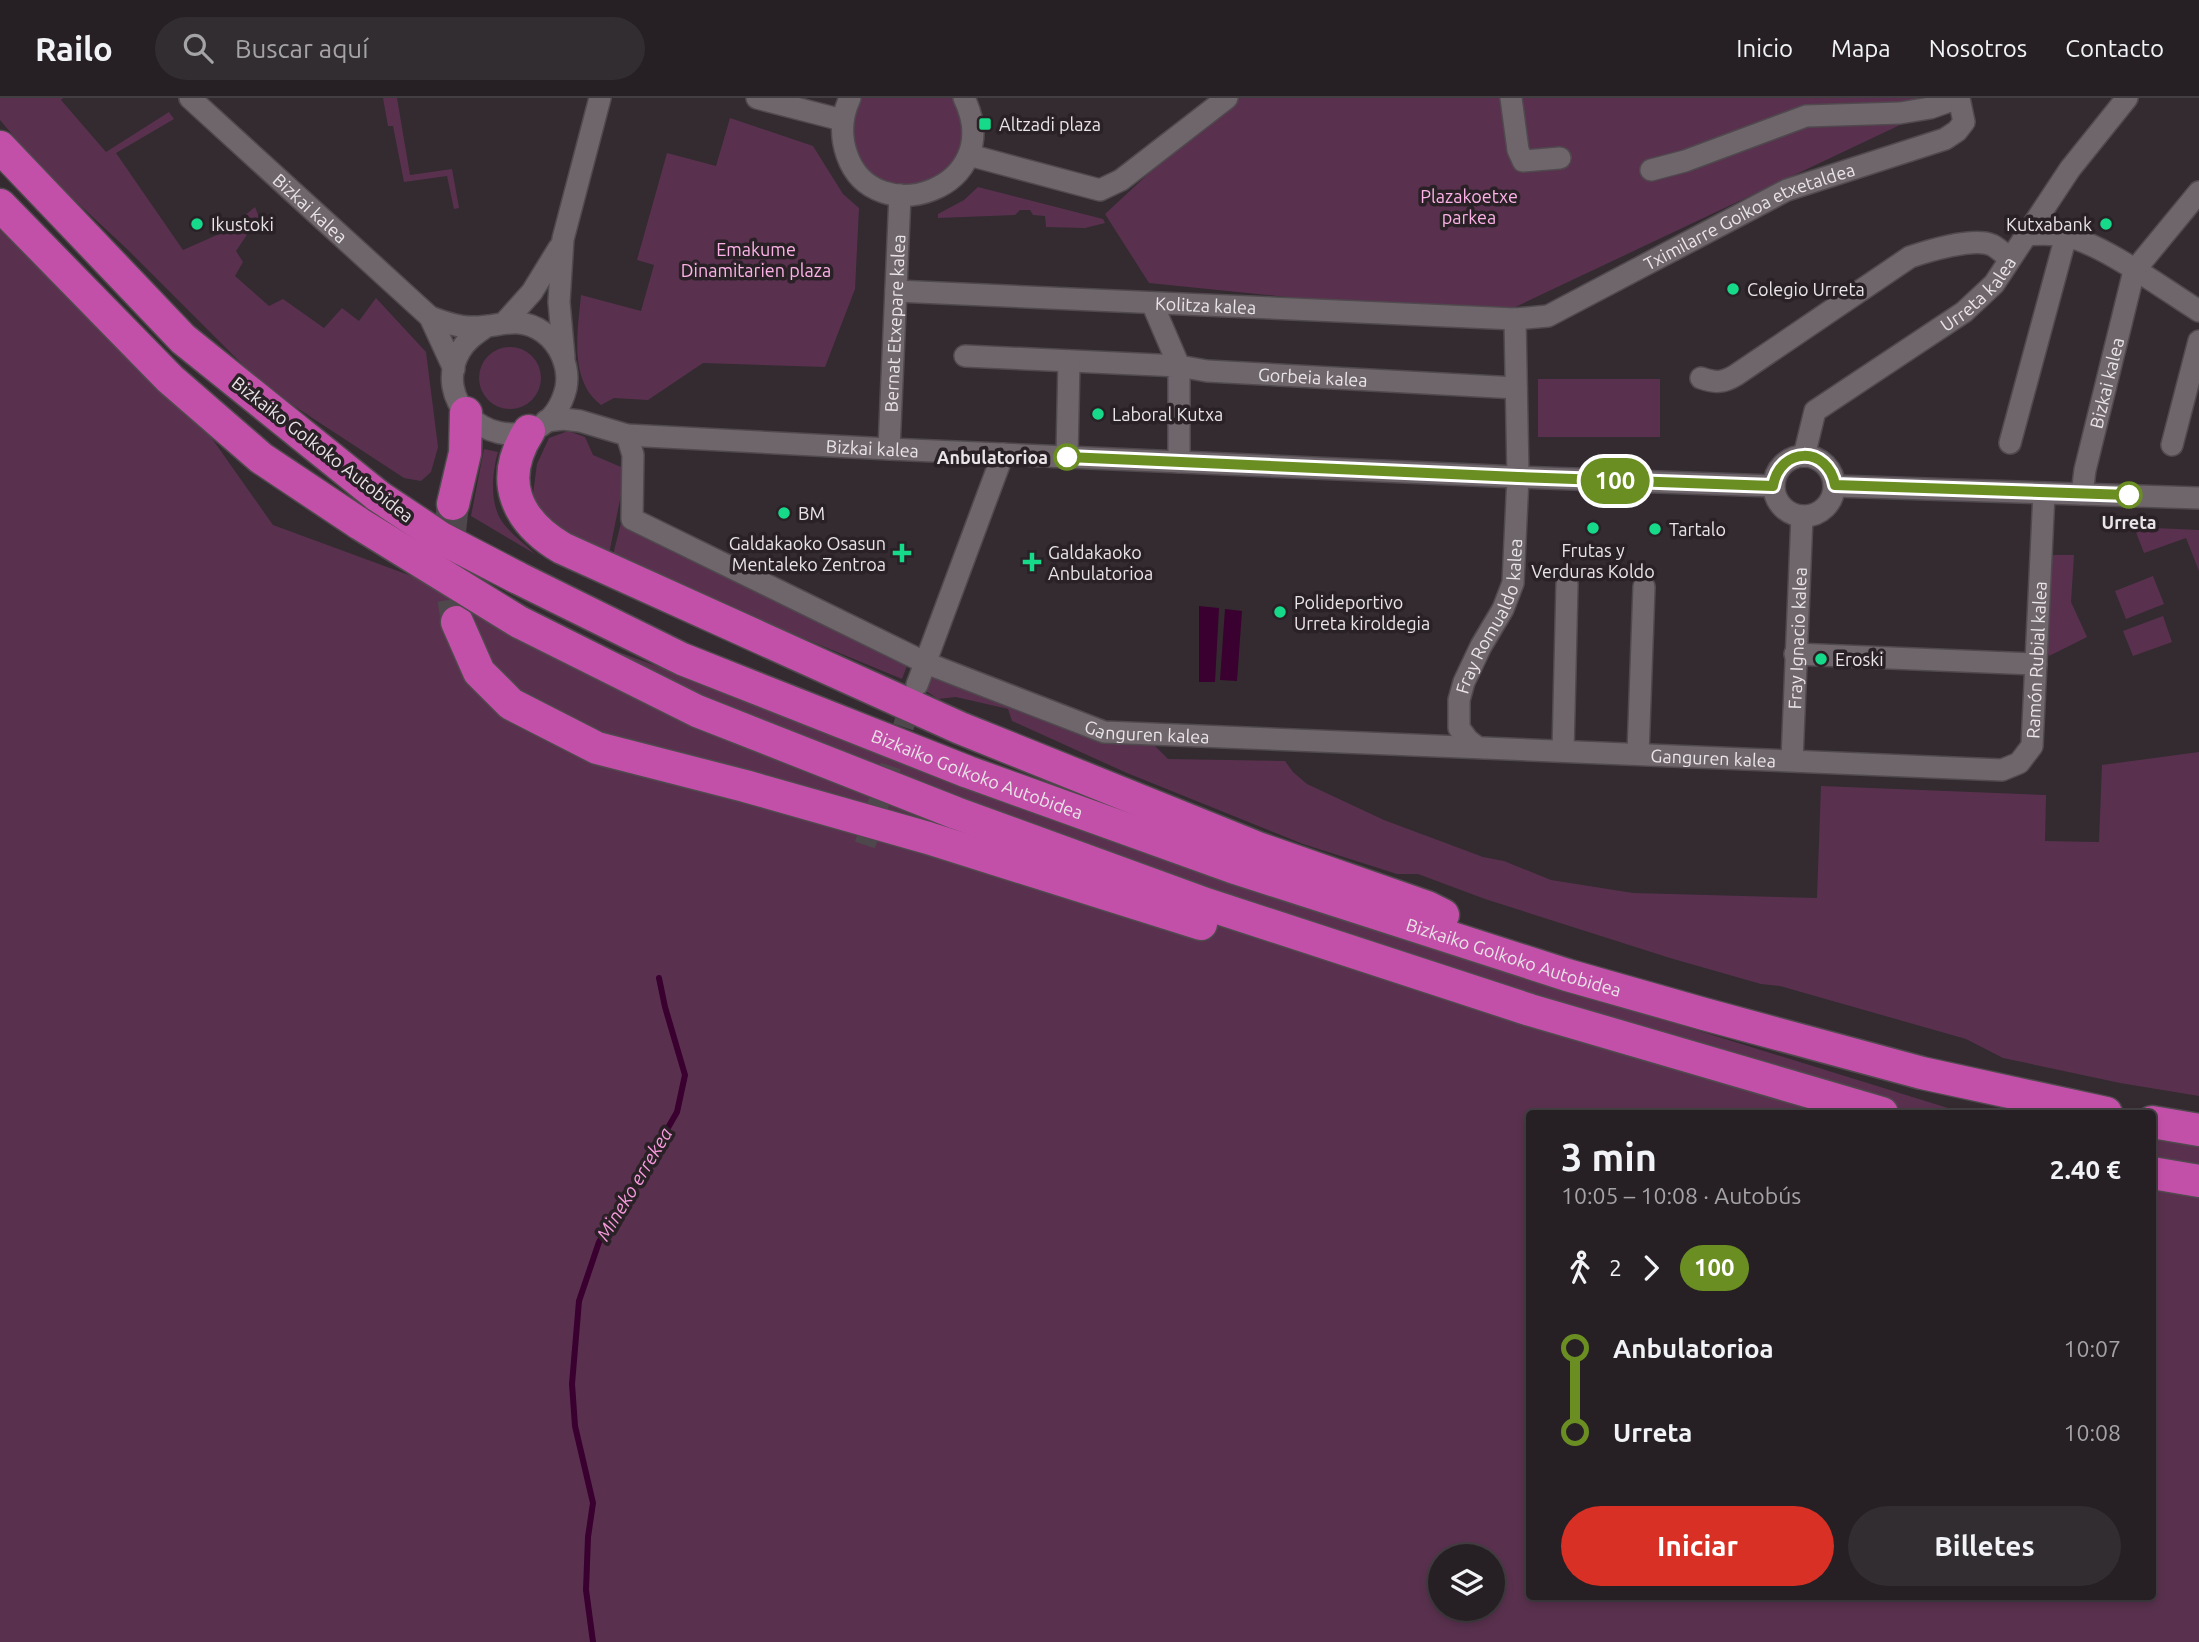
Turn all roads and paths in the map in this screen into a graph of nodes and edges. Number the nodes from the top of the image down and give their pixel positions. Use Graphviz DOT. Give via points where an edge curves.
graph roads {
  1 [pos="190,98"];
  2 [pos="600,98"];
  3 [pos="757,98"];
  4 [pos="850,98"];
  5 [pos="964,98"];
  6 [pos="1227,98"];
  7 [pos="1511,98"];
  8 [pos="1959,98"];
  9 [pos="2127,98"];
  10 [pos="842,120"];
  11 [pos="0,147"];
  12 [pos="969,155"];
  13 [pos="1560,158"];
  14 [pos="1651,170"];
  15 [pos="2199,192"];
  16 [pos="900,195"];
  17 [pos="0,205"];
  18 [pos="2025,235"];
  19 [pos="2066,236"];
  20 [pos="563,239"];
  21 [pos="2010,258"];
  22 [pos="2134,271"];
  23 [pos="896,291"];
  24 [pos="1152,303"];
  25 [pos="2199,311"];
  26 [pos="430,317"];
  27 [pos="1515,319"];
  28 [pos="497,324"];
  29 [pos="2199,341"];
  30 [pos="965,355"];
  31 [pos="1069,361"];
  32 [pos="565,362"];
  33 [pos="1179,366"];
  34 [pos="454,369"];
  35 [pos="1701,378"];
  36 [pos="565,388"];
  37 [pos="1516,388"];
  38 [pos="466,413"];
  39 [pos="538,426"];
  40 [pos="602,426"];
  41 [pos="627,435"];
  42 [pos="2010,443"];
  43 [pos="2172,444"];
  44 [pos="889,449"];
  45 [pos="1003,454"];
  46 [pos="1804,456"];
  47 [pos="1067,457"];
  48 [pos="1179,462"];
  49 [pos="1518,477"];
  50 [pos="1835,485"];
  51 [pos="1773,486"];
  52 [pos="2044,493"];
  53 [pos="2082,494"];
  54 [pos="2199,498"];
  55 [pos="453,504"];
  56 [pos="1802,516"];
  57 [pos="1567,584"];
  58 [pos="1644,587"];
  59 [pos="457,622"];
  60 [pos="1795,654"];
  61 [pos="926,663"];
  62 [pos="2036,664"];
  63 [pos="917,685"];
  64 [pos="1477,747"];
  65 [pos="1563,751"];
  66 [pos="1638,754"];
  67 [pos="1792,760"];
  68 [pos="1567,975"];
  69 [pos="1530,1010"];
  70 [pos="1871,1110"];
  71 [pos="2092,1110"];
  72 [pos="2156,1123"];
  73 [pos="2199,1130"];
  74 [pos="2156,1174"];
  75 [pos="2199,1181"];
  1 -- 26 [label="street, Bizkai kalea"];
  2 -- 20 [label="street"];
  3 -- 10 [label="street"];
  4 -- 10 [label="street"];
  5 -- 12 [label="street" via="974,134"];
  6 -- 12 [label="street" via="1121,180 1100,190"];
  7 -- 13 [label="street" via="1523,161"];
  8 -- 14 [label="street, Tximilarre Goikoa etxetaldea" via="1900,113 1806,116"];
  8 -- 27 [label="street, Tximilarre Goikoa etxetaldea" via="1964,122 1945,139 1787,190 1548,316"];
  9 -- 18 [label="street, Urreta kalea"];
  10 -- 16 [label="street" via="849,161 862,178 880,190"];
  11 -- 68 [label="highway, Bizkaiko Golkoko Autobidea, bridge" via="183,339 379,496 441,538 682,660 956,768 1232,867"];
  12 -- 16 [label="street" via="958,173 941,187"];
  15 -- 22 [label="street"];
  16 -- 23 [label="street, Bernat Etxepare kalea"];
  17 -- 69 [label="highway, Bizkaiko Golkoko Autobidea, bridge" via="170,379 261,458 519,622 698,711 956,813 1206,904"];
  18 -- 19 [label="street"];
  18 -- 21 [label="street, Urreta kalea"];
  19 -- 22 [label="street"];
  19 -- 42 [label="street"];
  20 -- 28 [label="street" via="532,292"];
  20 -- 32 [label="street" via="558,302"];
  21 -- 35 [label="street" via="1991,244 1979,243 1910,257 1736,376 1714,383"];
  21 -- 46 [label="street, Urreta kalea" via="1994,284 1964,312 1815,411"];
  22 -- 25 [label="street"];
  22 -- 53 [label="street, Bizkai kalea"];
  23 -- 24 [label="street, Kolitza kalea"];
  23 -- 44 [label="street, Bernat Etxepare kalea"];
  24 -- 27 [label="street, Kolitza kalea"];
  24 -- 33 [label="street"];
  26 -- 28 [label="street, Bizkai kalea" via="469,327"];
  26 -- 34 [label="street, Bizkai kalea"];
  27 -- 37 [label="street, Fray Romualdo kalea"];
  28 -- 32 [label="street, Bizkai kalea" via="525,323 542,331"];
  28 -- 34 [label="street" via="471,336"];
  29 -- 43 [label="street"];
  30 -- 31 [label="street"];
  31 -- 33 [label="street"];
  31 -- 47 [label="street"];
  32 -- 36 [label="street"];
  33 -- 37 [label="street, Gorbeia kalea"];
  33 -- 48 [label="street"];
  34 -- 38 [label="street, Bizkai kalea" via="454,387"];
  36 -- 39 [label="street" via="553,416"];
  36 -- 40 [label="street, Bizkai kalea" via="577,407"];
  37 -- 49 [label="street, Fray Romualdo kalea"];
  38 -- 39 [label="street, Bizkai kalea" via="485,429 503,434 522,434"];
  38 -- 55 [label="highway" via="465,453"];
  39 -- 40 [label="street, Bizkai kalea" via="563,419"];
  39 -- 68 [label="highway" via="520,444 513,480 516,498 525,518 562,548 960,728 1258,848 1427,907"];
  40 -- 41 [label="street, Bizkai kalea"];
  41 -- 44 [label="street, Bizkai kalea"];
  41 -- 61 [label="street, Ganguren kalea" via="633,455 632,519"];
  44 -- 45 [label="street, Bizkai kalea"];
  45 -- 47 [label="street, Bizkai kalea"];
  45 -- 61 [label="street"];
  46 -- 50 [label="street" via="1828,468"];
  46 -- 51 [label="street" via="1786,461"];
  47 -- 48 [label="street, Bizkai kalea"];
  48 -- 49 [label="street, Bizkai kalea"];
  49 -- 51 [label="street, Bizkai kalea"];
  49 -- 64 [label="street, Fray Romualdo kalea" via="1513,583 1459,700 1460,728"];
  50 -- 52 [label="street"];
  50 -- 56 [label="street" via="1828,505"];
  51 -- 56 [label="street" via="1785,510"];
  52 -- 53 [label="street"];
  52 -- 62 [label="street, Ramón Rubial kalea"];
  53 -- 54 [label="street"];
  56 -- 60 [label="street, Fray Ignacio kalea"];
  57 -- 65 [label="street"];
  58 -- 66 [label="street"];
  59 -- 69 [label="highway" via="479,672 511,704 597,748 928,838 1331,964"];
  60 -- 62 [label="street"];
  60 -- 67 [label="street, Fray Ignacio kalea"];
  61 -- 63 [label="street"];
  61 -- 64 [label="street, Ganguren kalea" via="1104,732"];
  62 -- 67 [label="street, Ramón Rubial kalea" via="2032,746 2019,763 2003,770"];
  64 -- 65 [label="street, Ganguren kalea"];
  65 -- 66 [label="street, Ganguren kalea"];
  66 -- 67 [label="street, Ganguren kalea"];
  68 -- 71 [label="highway, Bizkaiko Golkoko Autobidea" via="1909,1070"];
  69 -- 70 [label="highway, Bizkaiko Golkoko Autobidea"];
  72 -- 73 [label="highway"];
  74 -- 75 [label="highway"];
}
